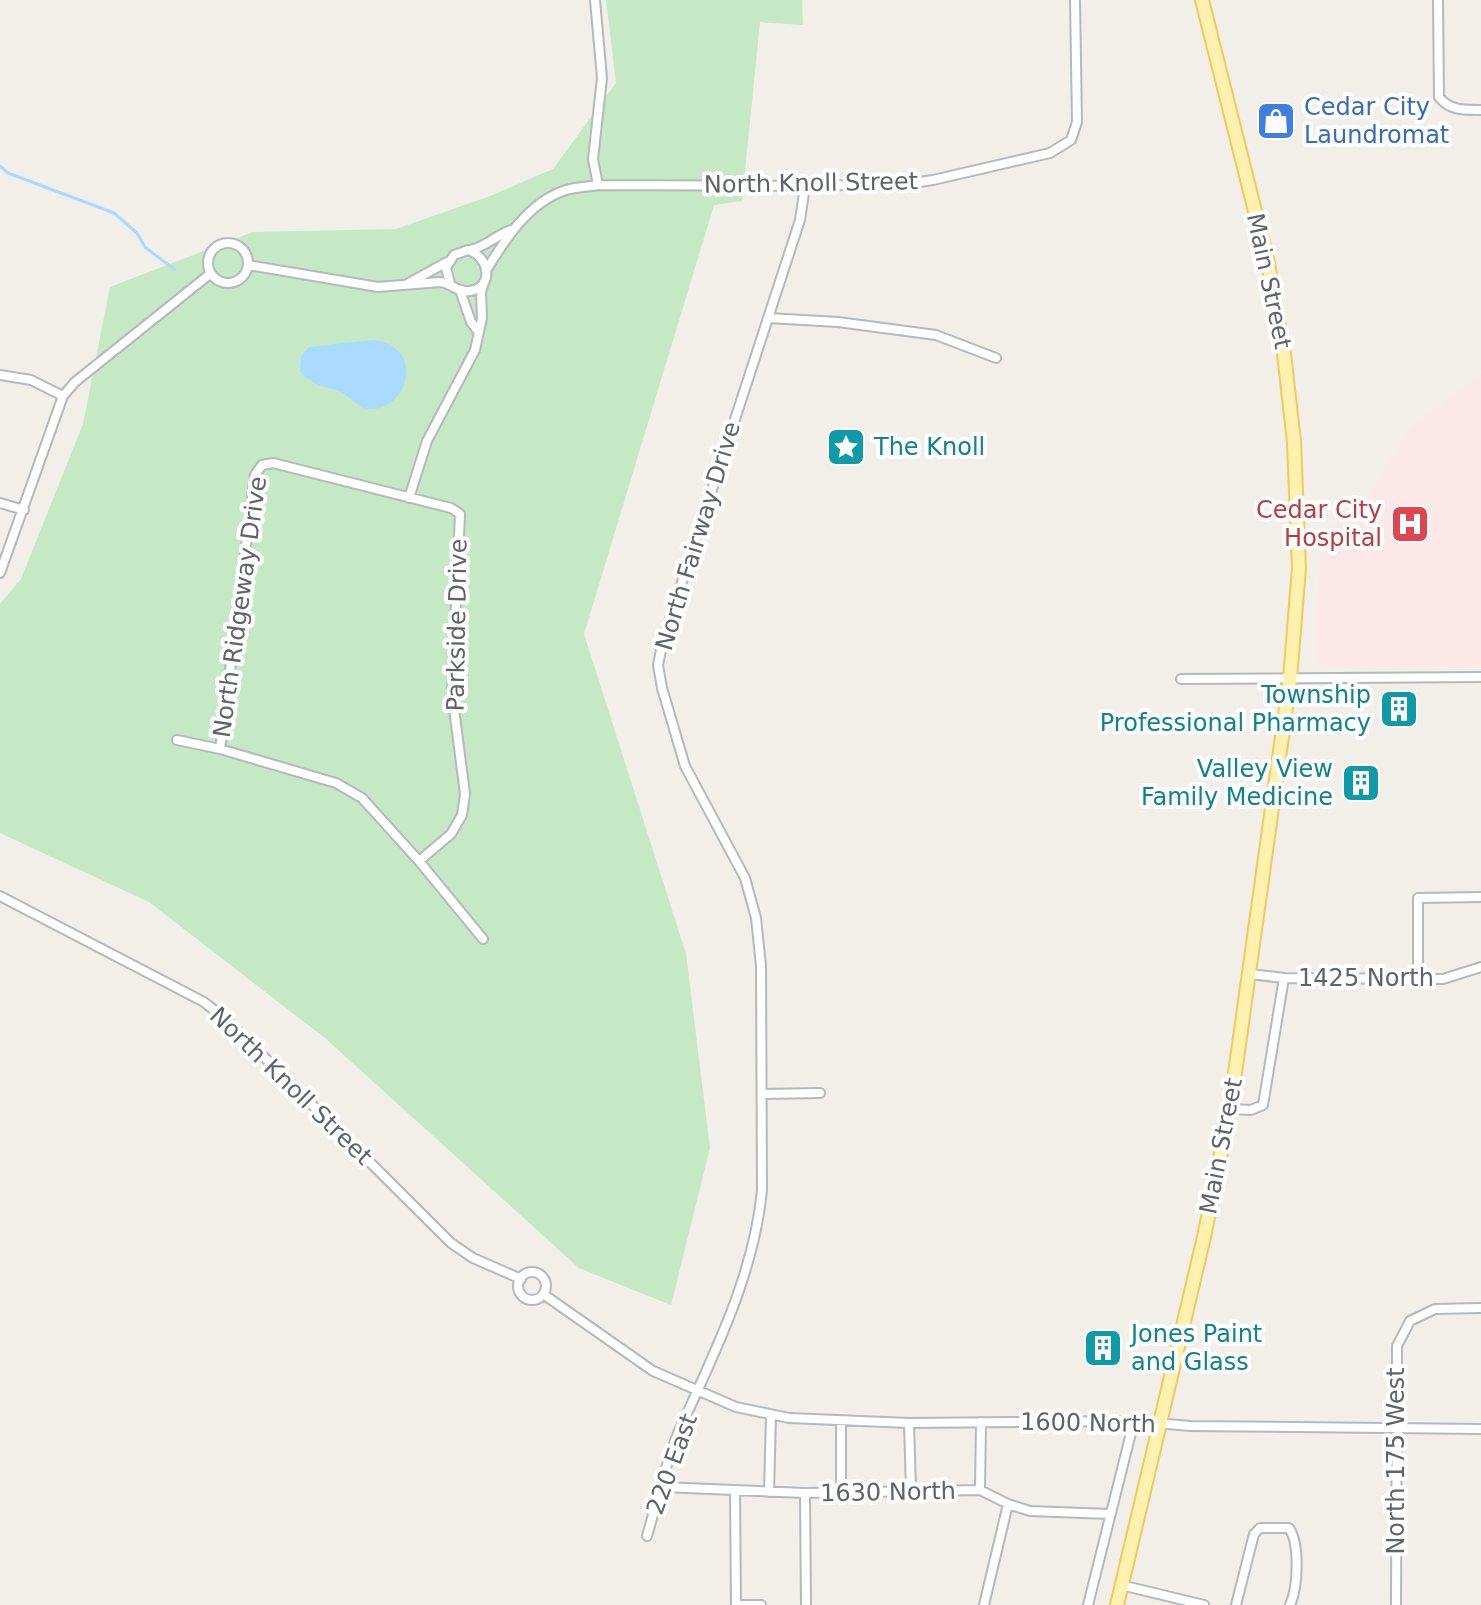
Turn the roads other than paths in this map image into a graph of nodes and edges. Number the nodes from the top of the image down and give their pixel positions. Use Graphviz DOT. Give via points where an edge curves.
graph roads {
  1 [pos="595,0"];
  2 [pos="1075,0"];
  3 [pos="1202,0"];
  4 [pos="1438,0"];
  5 [pos="1481,110"];
  6 [pos="598,185"];
  7 [pos="805,186"];
  8 [pos="512,229"];
  9 [pos="468,250"];
  10 [pos="448,262"];
  11 [pos="248,265"];
  12 [pos="487,269"];
  13 [pos="210,274"];
  14 [pos="484,282"];
  15 [pos="450,283"];
  16 [pos="406,284"];
  17 [pos="460,290"];
  18 [pos="768,318"];
  19 [pos="477,330"];
  20 [pos="996,358"];
  21 [pos="0,375"];
  22 [pos="63,396"];
  23 [pos="409,498"];
  24 [pos="0,503"];
  25 [pos="24,510"];
  26 [pos="0,573"];
  27 [pos="1481,677"];
  28 [pos="1181,679"];
  29 [pos="1290,679"];
  30 [pos="177,740"];
  31 [pos="220,749"];
  32 [pos="419,861"];
  33 [pos="0,896"];
  34 [pos="1481,897"];
  35 [pos="483,939"];
  36 [pos="1481,967"];
  37 [pos="1250,974"];
  38 [pos="1284,978"];
  39 [pos="1418,979"];
  40 [pos="820,1093"];
  41 [pos="762,1094"];
  42 [pos="1230,1109"];
  43 [pos="521,1279"];
  44 [pos="543,1294"];
  45 [pos="1481,1308"];
  46 [pos="699,1393"];
  47 [pos="771,1416"];
  48 [pos="1134,1421"];
  49 [pos="841,1422"];
  50 [pos="981,1422"];
  51 [pos="909,1423"];
  52 [pos="1159,1424"];
  53 [pos="1395,1429"];
  54 [pos="1481,1429"];
  55 [pos="662,1487"];
  56 [pos="911,1490"];
  57 [pos="980,1490"];
  58 [pos="735,1491"];
  59 [pos="769,1492"];
  60 [pos="805,1493"];
  61 [pos="841,1493"];
  62 [pos="1008,1504"];
  63 [pos="1110,1514"];
  64 [pos="647,1536"];
  65 [pos="1121,1585"];
  66 [pos="736,1605"];
  67 [pos="761,1605"];
  68 [pos="806,1605"];
  69 [pos="984,1605"];
  70 [pos="1088,1605"];
  71 [pos="1117,1605"];
  72 [pos="1204,1605"];
  73 [pos="1236,1605"];
  74 [pos="1290,1605"];
  75 [pos="1396,1605"];
  1 -- 6 [label="street" via="602,78 593,159"];
  2 -- 7 [label="street, North Knoll Street" via="1077,122 1071,140 1050,153 933,180"];
  3 -- 29 [label="main road, Main Street" via="1268,263 1284,354 1299,568"];
  4 -- 5 [label="street" via="1439,97 1446,106"];
  6 -- 7 [label="street, North Knoll Street"];
  6 -- 8 [label="street, North Knoll Street" via="566,190"];
  7 -- 18 [label="street, North Fairway Drive" via="800,220"];
  8 -- 9 [label="street, North Knoll Street"];
  8 -- 12 [label="street, North Knoll Street"];
  9 -- 10 [label="street, North Knoll Street"];
  9 -- 12 [label="street" via="482,257"];
  10 -- 15 [label="street"];
  10 -- 16 [label="street, North Knoll Street"];
  11 -- 13 [label="street" via="232,283"];
  11 -- 13 [label="street, North Knoll Street" via="237,245 221,244 208,260"];
  11 -- 16 [label="street, North Knoll Street" via="378,287"];
  12 -- 14 [label="street, North Knoll Street"];
  13 -- 22 [label="street, North Knoll Street"];
  14 -- 17 [label="street" via="474,290"];
  14 -- 19 [label="street, North Knoll Street"];
  15 -- 16 [label="street, North Knoll Street"];
  15 -- 17 [label="street"];
  17 -- 19 [label="street"];
  18 -- 20 [label="street" via="936,335"];
  18 -- 41 [label="street, North Fairway Drive" via="658,665 685,766 745,878 756,918"];
  19 -- 23 [label="street, North Knoll Street" via="475,350 427,441"];
  21 -- 22 [label="street" via="31,380"];
  22 -- 25 [label="street, North Knoll Street"];
  23 -- 31 [label="street, North Ridgeway Drive" via="273,463 262,465 255,475"];
  23 -- 32 [label="street, Parkside Drive" via="460,514 452,693 465,794 462,815 451,834"];
  24 -- 25 [label="street"];
  25 -- 26 [label="street, North Knoll Street"];
  27 -- 29 [label="street"];
  28 -- 29 [label="street"];
  29 -- 37 [label="main road, Main Street"];
  30 -- 31 [label="street"];
  31 -- 32 [label="street" via="336,783 362,798"];
  32 -- 35 [label="street"];
  33 -- 43 [label="street, North Knoll Street" via="204,1002 451,1243"];
  34 -- 39 [label="street" via="1418,898"];
  36 -- 39 [label="street, 1425 North" via="1443,979"];
  37 -- 38 [label="street, 1425 North"];
  37 -- 42 [label="main road, Main Street"];
  38 -- 39 [label="street, 1425 North"];
  38 -- 42 [label="street" via="1263,1105"];
  40 -- 41 [label="street"];
  41 -- 46 [label="street, North Fairway Drive" via="759,1226"];
  42 -- 52 [label="main road, Main Street"];
  43 -- 44 [label="street, North Knoll Street" via="523,1296 531,1300"];
  43 -- 44 [label="street, North Knoll Street" via="527,1273 540,1275 546,1286"];
  44 -- 46 [label="street, North Knoll Street" via="653,1371"];
  45 -- 53 [label="street, North 175 West" via="1435,1309 1410,1321 1397,1346"];
  46 -- 47 [label="street, 1600 North"];
  46 -- 55 [label="street, 220 East" via="678,1434"];
  47 -- 49 [label="street, 1600 North"];
  47 -- 59 [label="street"];
  48 -- 50 [label="street, 1600 North"];
  48 -- 52 [label="street, 1600 North"];
  48 -- 63 [label="street"];
  49 -- 51 [label="street, 1600 North"];
  49 -- 61 [label="street"];
  50 -- 51 [label="street, 1600 North"];
  50 -- 57 [label="street"];
  51 -- 56 [label="street"];
  52 -- 53 [label="street, 1600 North"];
  52 -- 65 [label="main road, Main Street"];
  53 -- 54 [label="street, 1600 North"];
  53 -- 75 [label="street, North 175 West"];
  55 -- 58 [label="street, 1630 North"];
  55 -- 64 [label="street, 220 East"];
  56 -- 57 [label="street, 1630 North"];
  56 -- 61 [label="street, 1630 North"];
  57 -- 62 [label="street, 1630 North"];
  58 -- 59 [label="street, 1630 North"];
  58 -- 66 [label="street"];
  59 -- 60 [label="street, 1630 North"];
  60 -- 61 [label="street, 1630 North"];
  60 -- 68 [label="street"];
  62 -- 63 [label="street, 1630 North" via="1030,1511"];
  62 -- 69 [label="street"];
  63 -- 70 [label="street"];
  65 -- 71 [label="main road, Main Street"];
  65 -- 72 [label="street"];
  66 -- 67 [label="street"];
  73 -- 74 [label="street" via="1254,1534 1260,1528 1289,1528 1295,1537 1295,1593"];
}
